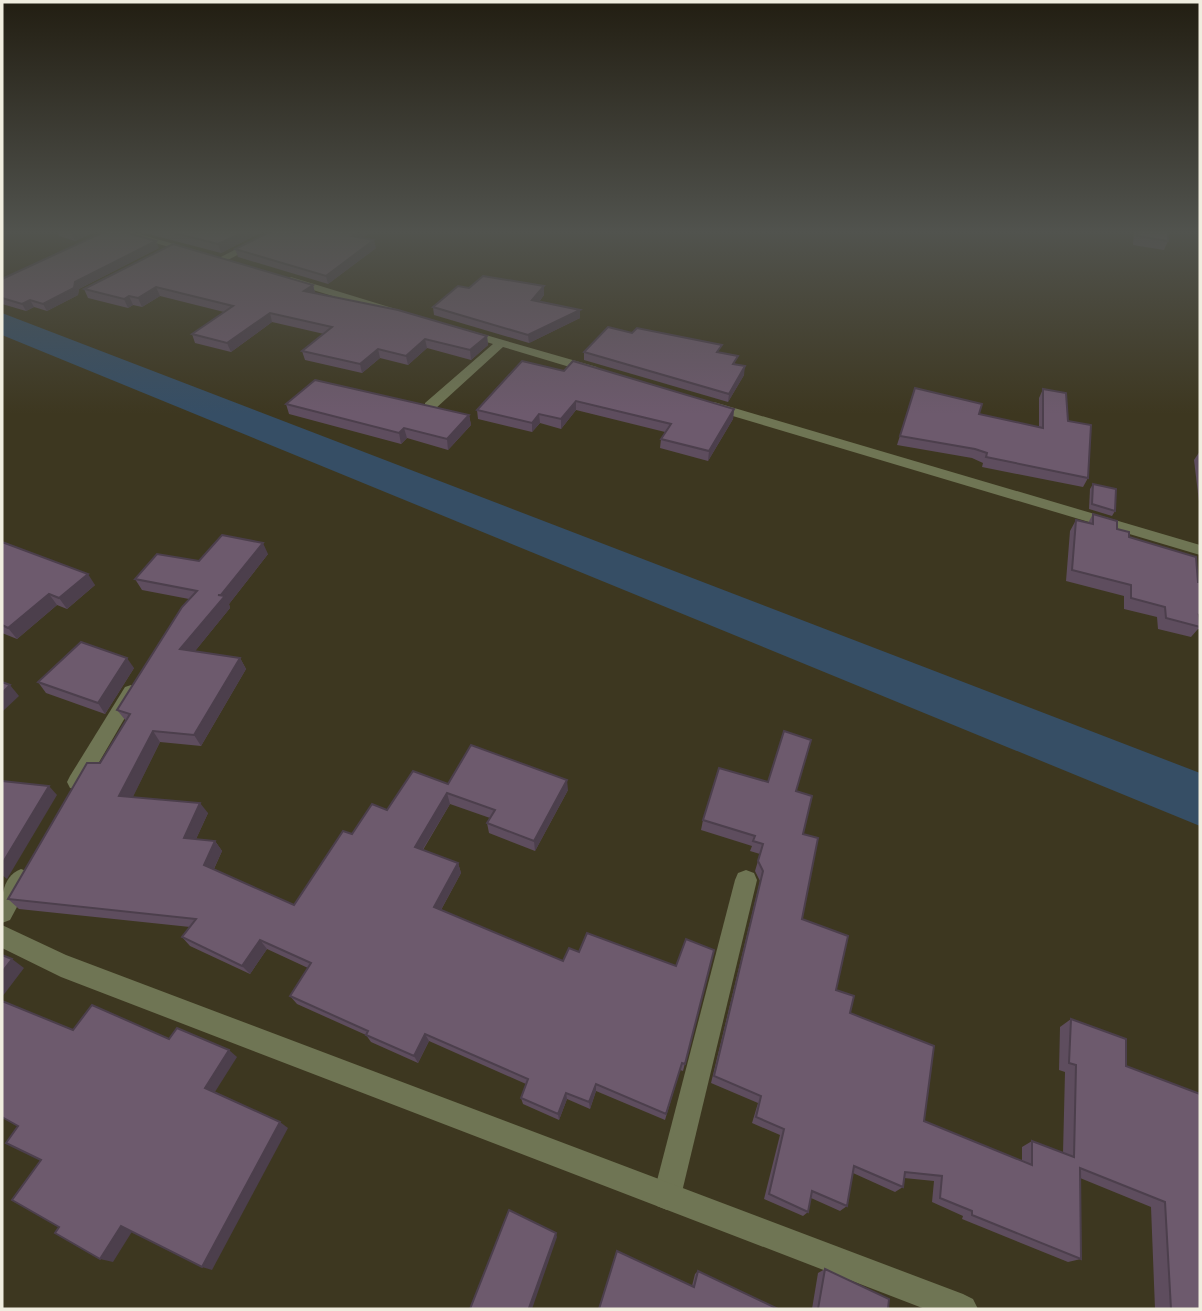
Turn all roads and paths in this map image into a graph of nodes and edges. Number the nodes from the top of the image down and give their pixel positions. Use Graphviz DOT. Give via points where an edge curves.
graph roads {
  1 [pos="332,292"];
  2 [pos="408,315"];
  3 [pos="448,327"];
  4 [pos="501,343"];
  5 [pos="605,374"];
  6 [pos="696,401"];
  7 [pos="430,406"];
  8 [pos="1200,550"];
  9 [pos="142,675"];
  10 [pos="64,804"];
  11 [pos="30,864"];
  12 [pos="746,880"];
  13 [pos="2,912"];
  14 [pos="2,936"];
  15 [pos="667,1196"];
  16 [pos="963,1309"];
  1 -- 2 [label="street"];
  3 -- 4 [label="street"];
  4 -- 5 [label="street"];
  4 -- 7 [label="street"];
  6 -- 8 [label="street"];
  9 -- 10 [label="street"];
  11 -- 13 [label="street"];
  12 -- 15 [label="street"];
  14 -- 15 [label="street" via="61,965"];
  15 -- 16 [label="street"];
}
